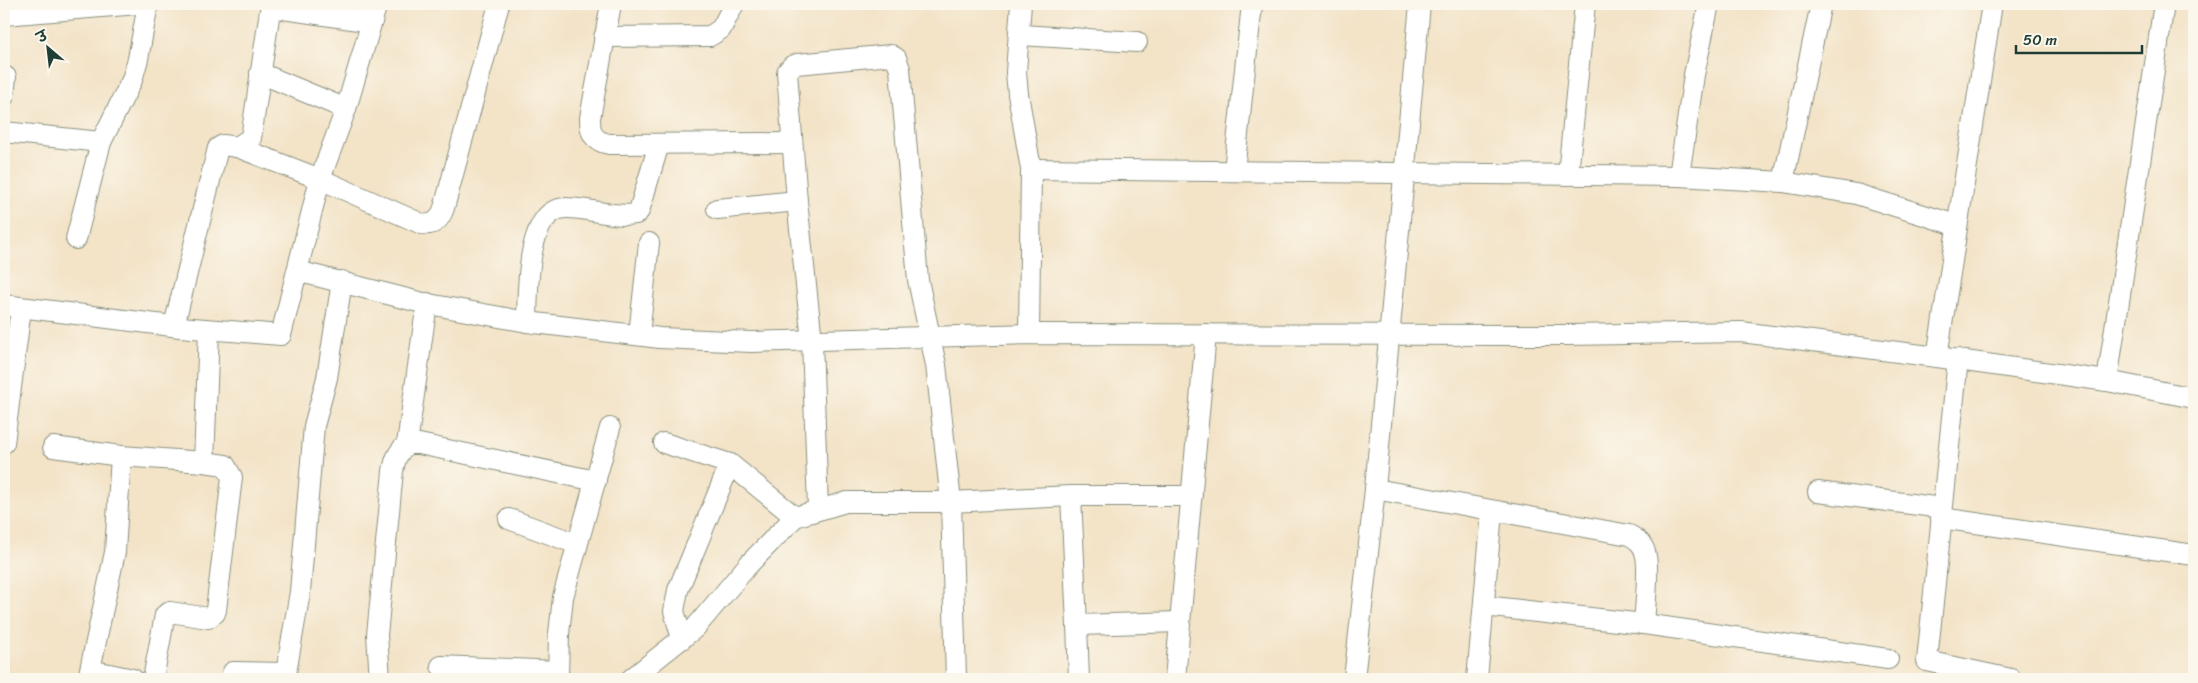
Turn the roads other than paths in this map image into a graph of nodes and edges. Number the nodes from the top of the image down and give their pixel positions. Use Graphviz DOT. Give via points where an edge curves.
graph roads {
  1 [pos="138,4"];
  2 [pos="148,4"];
  3 [pos="499,4"];
  4 [pos="610,4"];
  5 [pos="734,4"];
  6 [pos="1021,4"];
  7 [pos="1252,4"];
  8 [pos="1420,4"];
  9 [pos="1585,4"];
  10 [pos="1709,4"];
  11 [pos="1821,4"];
  12 [pos="1992,4"];
  13 [pos="2164,4"];
  14 [pos="271,5"];
  15 [pos="43,8"];
  16 [pos="374,13"];
  17 [pos="4,15"];
  18 [pos="1020,35"];
  19 [pos="604,37"];
  20 [pos="1137,42"];
  21 [pos="260,73"];
  22 [pos="346,109"];
  23 [pos="4,132"];
  24 [pos="101,142"];
  25 [pos="792,143"];
  26 [pos="659,144"];
  27 [pos="237,147"];
  28 [pos="1031,169"];
  29 [pos="1234,171"];
  30 [pos="1404,173"];
  31 [pos="1568,175"];
  32 [pos="1679,176"];
  33 [pos="320,179"];
  34 [pos="1783,182"];
  35 [pos="797,201"];
  36 [pos="717,209"];
  37 [pos="1956,225"];
  38 [pos="76,239"];
  39 [pos="649,243"];
  40 [pos="297,271"];
  41 [pos="342,281"];
  42 [pos="427,304"];
  43 [pos="13,306"];
  44 [pos="527,322"];
  45 [pos="174,326"];
  46 [pos="209,330"];
  47 [pos="1029,334"];
  48 [pos="1206,334"];
  49 [pos="639,335"];
  50 [pos="1389,335"];
  51 [pos="930,337"];
  52 [pos="812,341"];
  53 [pos="1937,356"];
  54 [pos="1958,359"];
  55 [pos="2107,381"];
  56 [pos="2194,398"];
  57 [pos="610,428"];
  58 [pos="4,442"];
  59 [pos="407,444"];
  60 [pos="664,444"];
  61 [pos="53,447"];
  62 [pos="121,456"];
  63 [pos="204,462"];
  64 [pos="730,464"];
  65 [pos="596,481"];
  66 [pos="1376,489"];
  67 [pos="1818,492"];
  68 [pos="1071,496"];
  69 [pos="1192,496"];
  70 [pos="951,502"];
  71 [pos="818,509"];
  72 [pos="1492,512"];
  73 [pos="1942,513"];
  74 [pos="795,517"];
  75 [pos="509,520"];
  76 [pos="577,544"];
  77 [pos="2194,555"];
  78 [pos="1484,606"];
  79 [pos="1180,622"];
  80 [pos="1644,624"];
  81 [pos="1077,625"];
  82 [pos="682,639"];
  83 [pos="1888,659"];
  84 [pos="441,666"];
  85 [pos="89,675"];
  86 [pos="558,675"];
  87 [pos="133,679"];
  88 [pos="153,679"];
  89 [pos="230,679"];
  90 [pos="380,679"];
  91 [pos="631,679"];
  92 [pos="956,679"];
  93 [pos="1079,679"];
  94 [pos="1175,679"];
  95 [pos="1354,679"];
  96 [pos="1477,679"];
  97 [pos="2011,679"];
  1 -- 15 [label="street"];
  2 -- 24 [label="street" via="132,80"];
  3 -- 33 [label="street" via="444,208 435,222 422,224"];
  4 -- 19 [label="street"];
  5 -- 19 [label="street" via="721,29 710,36"];
  6 -- 18 [label="street"];
  7 -- 29 [label="street"];
  8 -- 30 [label="street"];
  9 -- 31 [label="street"];
  10 -- 32 [label="street" via="1694,75"];
  11 -- 34 [label="street"];
  12 -- 37 [label="street"];
  13 -- 55 [label="street"];
  14 -- 16 [label="street"];
  14 -- 21 [label="street"];
  15 -- 17 [label="street"];
  16 -- 22 [label="street"];
  18 -- 20 [label="street"];
  18 -- 28 [label="street" via="1016,72"];
  19 -- 26 [label="street" via="590,118 591,134 609,144"];
  21 -- 22 [label="street"];
  21 -- 27 [label="street" via="251,138"];
  22 -- 33 [label="street"];
  23 -- 24 [label="street"];
  24 -- 38 [label="street"];
  25 -- 26 [label="street"];
  25 -- 35 [label="street"];
  25 -- 51 [label="street" via="786,78 789,69 797,64 891,54 896,58 900,69 918,280"];
  26 -- 44 [label="street" via="636,214 568,208 553,211 545,218 530,262"];
  27 -- 33 [label="street"];
  27 -- 45 [label="street" via="223,145 218,148"];
  28 -- 29 [label="street"];
  28 -- 47 [label="street"];
  29 -- 30 [label="street"];
  30 -- 31 [label="street"];
  30 -- 50 [label="street"];
  31 -- 32 [label="street"];
  32 -- 34 [label="street"];
  33 -- 40 [label="street"];
  34 -- 37 [label="street" via="1856,194"];
  35 -- 36 [label="street"];
  35 -- 52 [label="street"];
  37 -- 53 [label="street"];
  39 -- 49 [label="street"];
  40 -- 41 [label="street"];
  40 -- 46 [label="street" via="281,335"];
  41 -- 42 [label="street"];
  41 -- 89 [label="street" via="327,378 314,426 300,592 286,673 233,672"];
  42 -- 44 [label="street"];
  42 -- 59 [label="street"];
  43 -- 45 [label="street"];
  43 -- 58 [label="street"];
  44 -- 49 [label="street"];
  45 -- 46 [label="street"];
  46 -- 63 [label="street"];
  47 -- 48 [label="street"];
  47 -- 51 [label="street"];
  48 -- 50 [label="street"];
  48 -- 69 [label="street"];
  49 -- 52 [label="street" via="750,342"];
  50 -- 53 [label="street" via="1741,332"];
  50 -- 66 [label="street"];
  51 -- 52 [label="street"];
  51 -- 70 [label="street"];
  52 -- 71 [label="street"];
  53 -- 54 [label="street"];
  54 -- 55 [label="street"];
  54 -- 73 [label="street"];
  55 -- 56 [label="street"];
  57 -- 65 [label="street"];
  59 -- 65 [label="street"];
  59 -- 90 [label="street" via="395,459 393,471 377,635"];
  60 -- 64 [label="street"];
  61 -- 62 [label="street"];
  62 -- 63 [label="street"];
  62 -- 85 [label="street" via="114,552"];
  63 -- 88 [label="street" via="225,465 232,477 216,610 208,618 170,612 165,615"];
  64 -- 74 [label="street"];
  64 -- 82 [label="street" via="678,590 674,611"];
  65 -- 76 [label="street"];
  66 -- 72 [label="street"];
  66 -- 95 [label="street"];
  67 -- 73 [label="street"];
  68 -- 69 [label="street"];
  68 -- 70 [label="street"];
  68 -- 81 [label="street"];
  69 -- 79 [label="street"];
  70 -- 71 [label="street" via="846,502"];
  70 -- 92 [label="street"];
  71 -- 74 [label="street"];
  72 -- 78 [label="street"];
  72 -- 80 [label="street" via="1636,538 1646,555"];
  73 -- 77 [label="street"];
  73 -- 97 [label="street" via="1926,661"];
  74 -- 82 [label="street"];
  75 -- 76 [label="street"];
  76 -- 86 [label="street" via="563,596"];
  78 -- 80 [label="street"];
  78 -- 96 [label="street"];
  79 -- 81 [label="street"];
  79 -- 94 [label="street"];
  80 -- 83 [label="street"];
  81 -- 93 [label="street"];
  82 -- 91 [label="street"];
  84 -- 86 [label="street"];
  85 -- 87 [label="street"];
}
